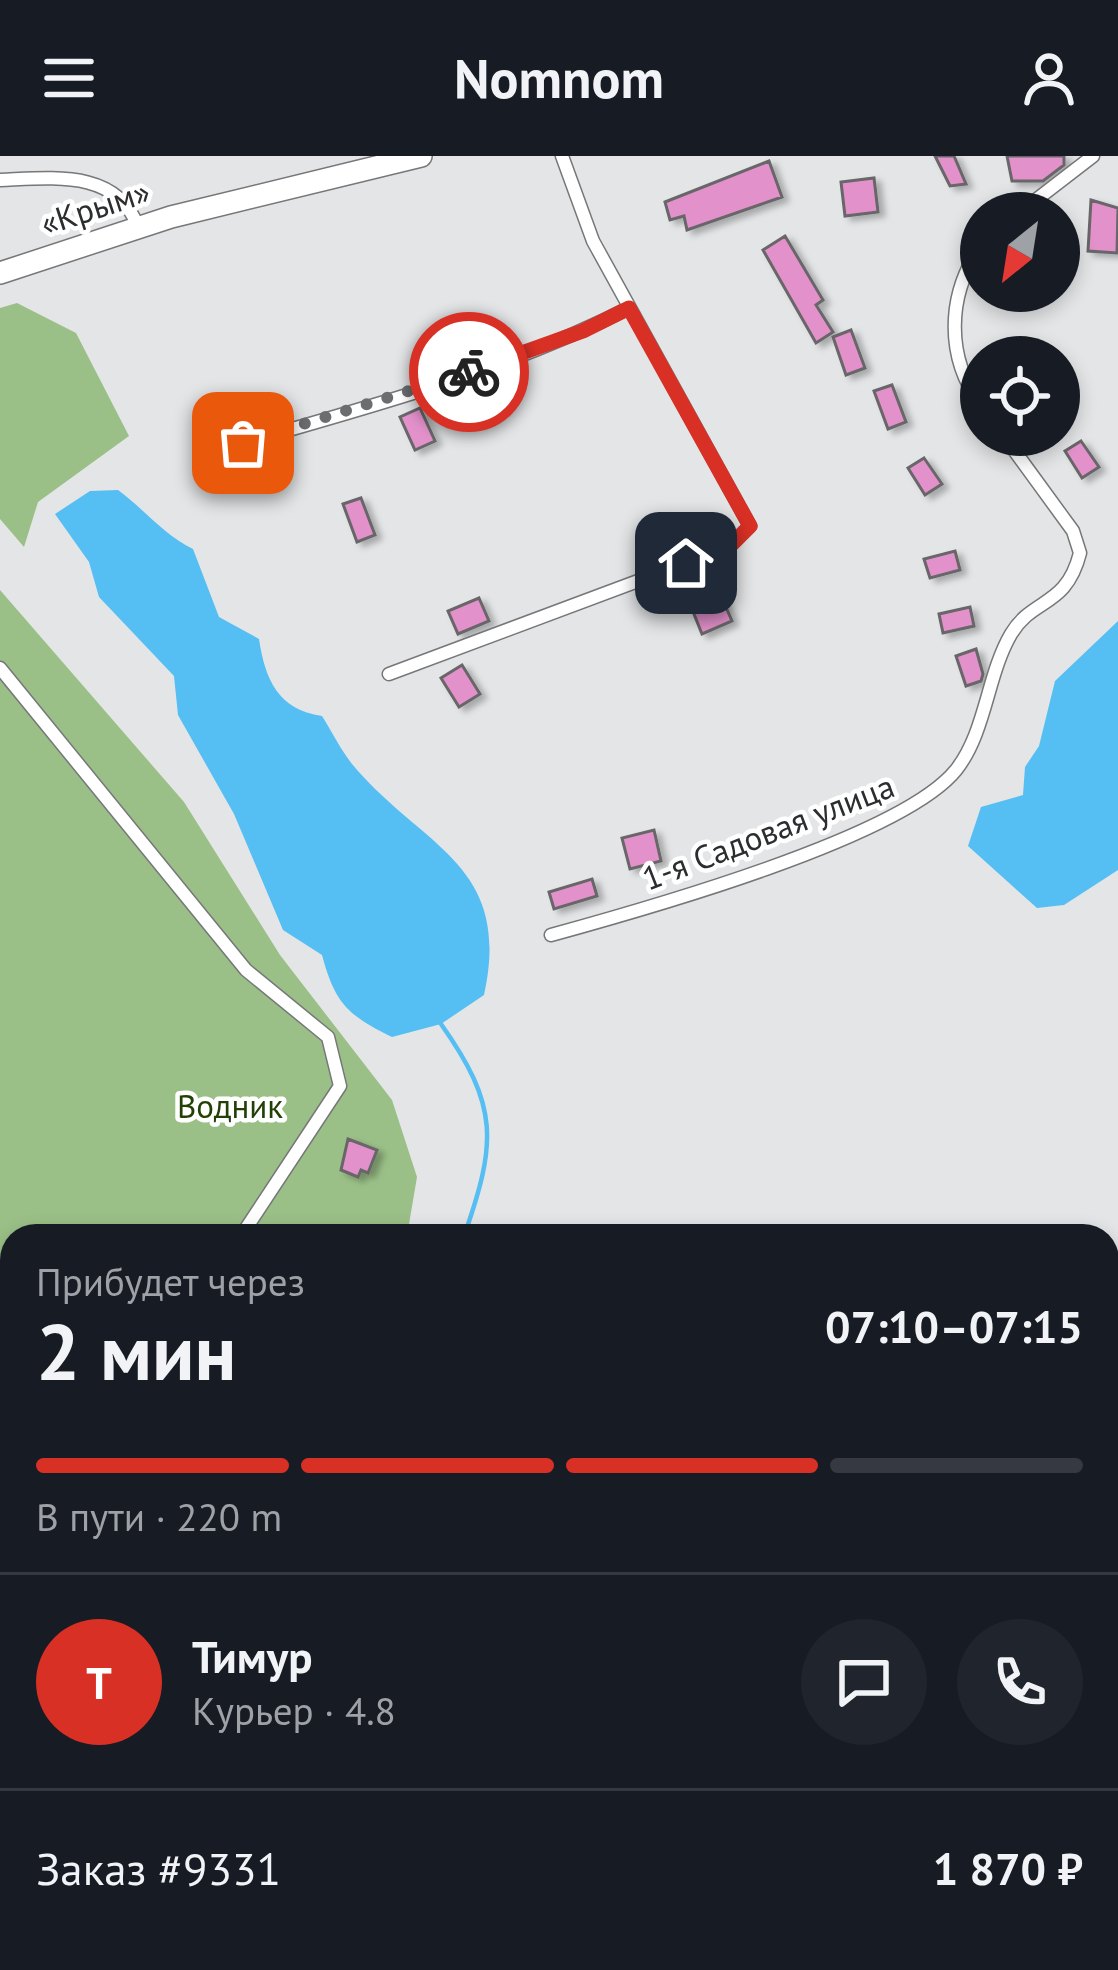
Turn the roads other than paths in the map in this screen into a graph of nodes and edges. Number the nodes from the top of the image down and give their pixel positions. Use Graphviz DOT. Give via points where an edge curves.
graph roads {
  1 [pos="421,156"];
  2 [pos="562,156"];
  3 [pos="1093,156"];
  4 [pos="0,180"];
  5 [pos="1046,192"];
  6 [pos="138,227"];
  7 [pos="0,273"];
  8 [pos="960,304"];
  9 [pos="629,308"];
  10 [pos="960,367"];
  11 [pos="243,443"];
  12 [pos="1018,456"];
  13 [pos="0,668"];
  14 [pos="389,674"];
  15 [pos="551,934"];
  16 [pos="249,1224"];
  1 -- 6 [label="highway, «Крым»"];
  2 -- 9 [label="street" via="577,209"];
  3 -- 5 [label="street"];
  4 -- 6 [label="street" via="100,183 130,206"];
  6 -- 7 [label="highway, «Крым»"];
  8 -- 10 [label="street"];
  9 -- 11 [label="street" via="364,409"];
  9 -- 14 [label="street" via="750,526 729,547"];
  12 -- 15 [label="street, 1-я Садовая улица" via="1080,553 1063,593 1014,629 958,768 886,822 639,911"];
  13 -- 16 [label="street" via="246,970 328,1037 340,1086"];
}
